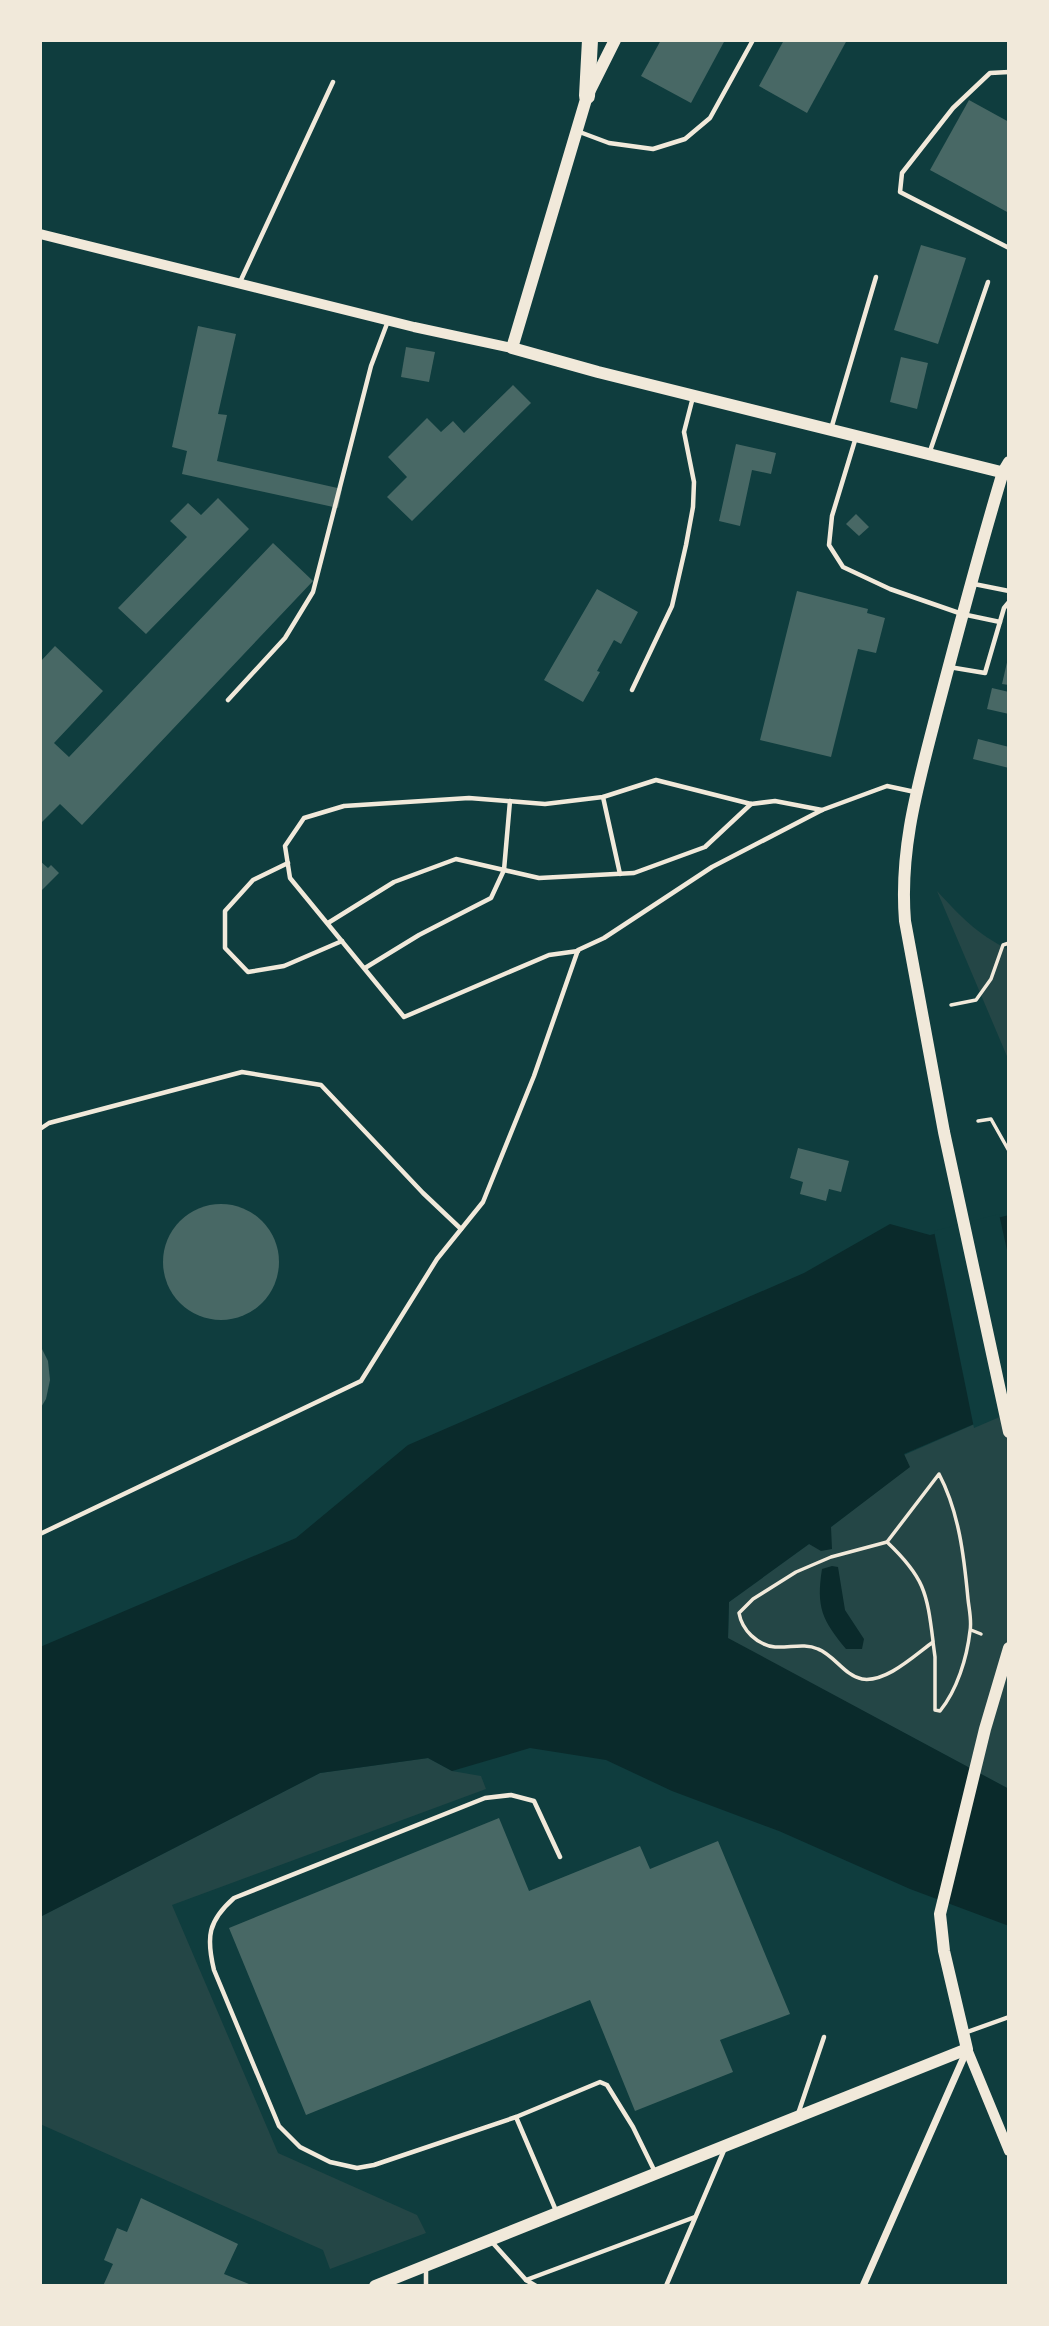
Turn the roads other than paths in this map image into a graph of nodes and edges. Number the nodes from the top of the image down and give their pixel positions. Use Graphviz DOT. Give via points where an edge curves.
graph roads {
  1 [pos="590,40"];
  2 [pos="615,40"];
  3 [pos="753,40"];
  4 [pos="1009,72"];
  5 [pos="333,82"];
  6 [pos="587,96"];
  7 [pos="576,131"];
  8 [pos="40,234"];
  9 [pos="1009,248"];
  10 [pos="876,277"];
  11 [pos="988,282"];
  12 [pos="240,283"];
  13 [pos="388,320"];
  14 [pos="512,348"];
  15 [pos="693,396"];
  16 [pos="831,430"];
  17 [pos="856,436"];
  18 [pos="929,455"];
  19 [pos="1007,470"];
  20 [pos="970,583"];
  21 [pos="1009,591"];
  22 [pos="1009,603"];
  23 [pos="962,614"];
  24 [pos="1000,622"];
  25 [pos="948,667"];
  26 [pos="632,690"];
  27 [pos="228,700"];
  28 [pos="917,792"];
  29 [pos="603,797"];
  30 [pos="510,801"];
  31 [pos="751,804"];
  32 [pos="822,810"];
  33 [pos="288,863"];
  34 [pos="504,870"];
  35 [pos="620,873"];
  36 [pos="328,923"];
  37 [pos="342,941"];
  38 [pos="578,950"];
  39 [pos="365,968"];
  40 [pos="40,1129"];
  41 [pos="461,1229"];
  42 [pos="1007,1426"];
  43 [pos="40,1534"];
  44 [pos="1009,1648"];
  45 [pos="561,1857"];
  46 [pos="1009,2017"];
  47 [pos="964,2033"];
  48 [pos="824,2037"];
  49 [pos="967,2049"];
  50 [pos="516,2117"];
  51 [pos="796,2118"];
  52 [pos="726,2147"];
  53 [pos="1009,2151"];
  54 [pos="656,2175"];
  55 [pos="557,2214"];
  56 [pos="695,2217"];
  57 [pos="491,2240"];
  58 [pos="427,2265"];
  59 [pos="526,2280"];
  60 [pos="375,2286"];
  61 [pos="426,2286"];
  62 [pos="536,2286"];
  63 [pos="666,2286"];
  64 [pos="863,2286"];
  1 -- 6 [label="highway"];
  2 -- 6 [label="main road"];
  3 -- 7 [label="lane" via="710,118 685,139 653,149 609,143"];
  4 -- 9 [label="lane" via="990,73 953,108 902,173 900,192"];
  5 -- 12 [label="lane"];
  6 -- 7 [label="main road"];
  7 -- 14 [label="main road"];
  8 -- 12 [label="street"];
  10 -- 16 [label="lane"];
  11 -- 18 [label="lane"];
  12 -- 13 [label="street"];
  13 -- 14 [label="street"];
  13 -- 27 [label="lane" via="371,366 313,592 285,638"];
  14 -- 15 [label="main road"];
  15 -- 16 [label="main road"];
  15 -- 26 [label="lane" via="684,432 694,482 686,545 672,606"];
  16 -- 17 [label="main road"];
  17 -- 18 [label="main road"];
  17 -- 23 [label="lane" via="832,516 829,545 843,567"];
  18 -- 19 [label="main road"];
  19 -- 20 [label="main road"];
  20 -- 21 [label="lane"];
  20 -- 23 [label="main road"];
  22 -- 24 [label="lane"];
  23 -- 24 [label="lane"];
  23 -- 25 [label="main road"];
  24 -- 25 [label="lane" via="985,673"];
  25 -- 28 [label="main road"];
  28 -- 32 [label="lane" via="887,786"];
  28 -- 42 [label="main road" via="906,840 905,922"];
  29 -- 30 [label="lane" via="545,804"];
  29 -- 31 [label="lane" via="656,779"];
  29 -- 35 [label="lane"];
  30 -- 33 [label="lane" via="469,798 344,806 304,818 285,846"];
  30 -- 34 [label="lane"];
  31 -- 32 [label="lane" via="775,801"];
  31 -- 35 [label="lane" via="705,847 634,873"];
  32 -- 38 [label="lane" via="712,867"];
  33 -- 36 [label="lane" via="290,878"];
  33 -- 37 [label="lane" via="253,880 225,911 225,948 248,972 284,966"];
  34 -- 35 [label="lane" via="539,878"];
  34 -- 36 [label="lane" via="456,859 394,882"];
  34 -- 39 [label="lane" via="491,898"];
  36 -- 37 [label="lane"];
  37 -- 39 [label="lane"];
  38 -- 39 [label="lane" via="549,955 404,1017"];
  38 -- 41 [label="lane" via="488,1190"];
  40 -- 41 [label="lane" via="242,1072 321,1085"];
  41 -- 43 [label="lane" via="437,1259 361,1381"];
  44 -- 47 [label="main road" via="940,1914"];
  45 -- 50 [label="lane" via="534,1801 511,1795 485,1798 234,1898 210,1928 210,1953 219,1982 279,2126 300,2147 330,2162 357,2168"];
  46 -- 47 [label="lane"];
  47 -- 49 [label="main road"];
  48 -- 51 [label="lane"];
  49 -- 51 [label="main road"];
  49 -- 53 [label="street"];
  49 -- 64 [label="street"];
  50 -- 54 [label="lane" via="600,2082 607,2085 633,2127"];
  50 -- 55 [label="lane"];
  51 -- 52 [label="main road"];
  52 -- 54 [label="main road"];
  52 -- 56 [label="lane"];
  54 -- 55 [label="main road"];
  55 -- 57 [label="main road"];
  56 -- 59 [label="lane"];
  56 -- 63 [label="lane"];
  57 -- 58 [label="main road"];
  57 -- 59 [label="lane"];
  58 -- 60 [label="main road"];
  58 -- 61 [label="lane"];
  59 -- 62 [label="lane"];
}
